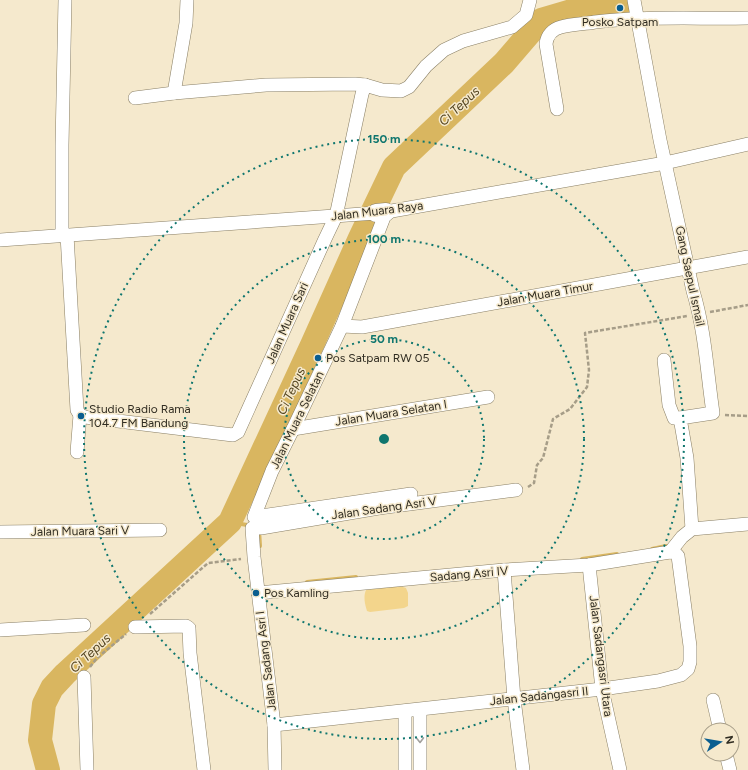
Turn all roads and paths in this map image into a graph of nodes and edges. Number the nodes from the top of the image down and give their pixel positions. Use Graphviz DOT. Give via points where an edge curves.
graph roads {
  1 [pos="65,0"];
  2 [pos="187,0"];
  3 [pos="530,0"];
  4 [pos="636,9"];
  5 [pos="748,18"];
  6 [pos="364,90"];
  7 [pos="174,93"];
  8 [pos="135,98"];
  9 [pos="557,109"];
  10 [pos="748,144"];
  11 [pos="665,163"];
  12 [pos="381,213"];
  13 [pos="336,216"];
  14 [pos="64,236"];
  15 [pos="0,240"];
  16 [pos="748,257"];
  17 [pos="689,268"];
  18 [pos="748,305"];
  19 [pos="700,313"];
  20 [pos="342,326"];
  21 [pos="664,360"];
  22 [pos="488,397"];
  23 [pos="713,413"];
  24 [pos="80,415"];
  25 [pos="748,416"];
  26 [pos="680,418"];
  27 [pos="293,429"];
  28 [pos="77,452"];
  29 [pos="516,490"];
  30 [pos="411,494"];
  31 [pos="748,524"];
  32 [pos="256,525"];
  33 [pos="692,529"];
  34 [pos="160,530"];
  35 [pos="0,532"];
  36 [pos="673,551"];
  37 [pos="254,557"];
  38 [pos="589,565"];
  39 [pos="504,570"];
  40 [pos="258,593"];
  41 [pos="84,625"];
  42 [pos="135,627"];
  43 [pos="0,630"];
  44 [pos="84,677"];
  45 [pos="602,689"];
  46 [pos="514,699"];
  47 [pos="713,700"];
  48 [pos="420,710"];
  49 [pos="405,711"];
  50 [pos="718,722"];
  51 [pos="274,725"];
  52 [pos="87,770"];
  53 [pos="204,770"];
  54 [pos="275,770"];
  55 [pos="406,770"];
  56 [pos="420,770"];
  57 [pos="523,770"];
  58 [pos="620,770"];
  1 -- 14 [label="street" via="62,152"];
  2 -- 7 [label="street" via="186,23"];
  3 -- 6 [label="street" via="526,14 512,27 463,41 444,50 426,66 409,87 401,91"];
  4 -- 5 [label="street" via="686,19"];
  4 -- 9 [label="street" via="560,27 551,32 546,44"];
  4 -- 11 [label="street, Gang Saepul Ismail"];
  6 -- 7 [label="street" via="355,84 266,85"];
  6 -- 13 [label="street, Jalan Muara Sari"];
  7 -- 8 [label="street"];
  10 -- 11 [label="street, Jalan Muara Raya"];
  11 -- 12 [label="street, Jalan Muara Raya"];
  11 -- 17 [label="street, Gang Saepul Ismail"];
  12 -- 13 [label="street, Jalan Muara Raya"];
  12 -- 20 [label="street, Jalan Muara Selatan"];
  13 -- 14 [label="street, Jalan Muara Raya"];
  13 -- 24 [label="street, Jalan Muara Sari" via="238,432 234,435"];
  14 -- 15 [label="street, Jalan Muara Raya"];
  14 -- 24 [label="street" via="77,410"];
  16 -- 17 [label="street, Jalan Muara Timur"];
  17 -- 19 [label="street, Gang Saepul Ismail"];
  17 -- 20 [label="street, Jalan Muara Timur" via="362,327"];
  18 -- 19 [label="path"];
  19 -- 23 [label="street, Gang Saepul Ismail"];
  19 -- 29 [label="path" via="586,333 589,370 587,387 570,409 553,419 533,485"];
  20 -- 27 [label="street, Jalan Muara Selatan"];
  21 -- 26 [label="street" via="669,405 674,418"];
  22 -- 27 [label="street, Jalan Muara Selatan I"];
  23 -- 25 [label="path"];
  23 -- 26 [label="street"];
  24 -- 28 [label="street"];
  26 -- 33 [label="street" via="687,458"];
  27 -- 32 [label="street, Jalan Muara Selatan" via="272,471"];
  29 -- 32 [label="street, Jalan Sadang Asri V"];
  30 -- 32 [label="street"];
  31 -- 33 [label="street"];
  32 -- 37 [label="street, Jalan Sadang Asri I"];
  33 -- 36 [label="street"];
  34 -- 35 [label="street, Jalan Muara Sari V"];
  36 -- 38 [label="street, Sadang Asri IV"];
  36 -- 45 [label="street, Jalan Sadangasri II" via="690,646 688,669 681,675 658,681"];
  37 -- 40 [label="street, Jalan Sadang Asri I"];
  37 -- 42 [label="path" via="208,563"];
  38 -- 39 [label="street, Sadang Asri IV"];
  38 -- 45 [label="street, Jalan Sadangasri Utara"];
  39 -- 40 [label="street, Sadang Asri IV"];
  39 -- 46 [label="street"];
  40 -- 51 [label="street, Jalan Sadang Asri I"];
  41 -- 43 [label="street"];
  42 -- 44 [label="path" via="97,658"];
  42 -- 53 [label="street" via="189,628"];
  44 -- 52 [label="street"];
  45 -- 46 [label="street, Jalan Sadangasri II"];
  45 -- 58 [label="street, Jalan Sadangasri Utara"];
  46 -- 48 [label="street, Jalan Sadangasri II"];
  46 -- 57 [label="street"];
  47 -- 50 [label="street"];
  48 -- 49 [label="street, Jalan Sadangasri II"];
  48 -- 56 [label="street, one-way"];
  49 -- 51 [label="street, Jalan Sadangasri II"];
  49 -- 55 [label="street"];
  51 -- 54 [label="street, Jalan Sadang Asri I"];
}
